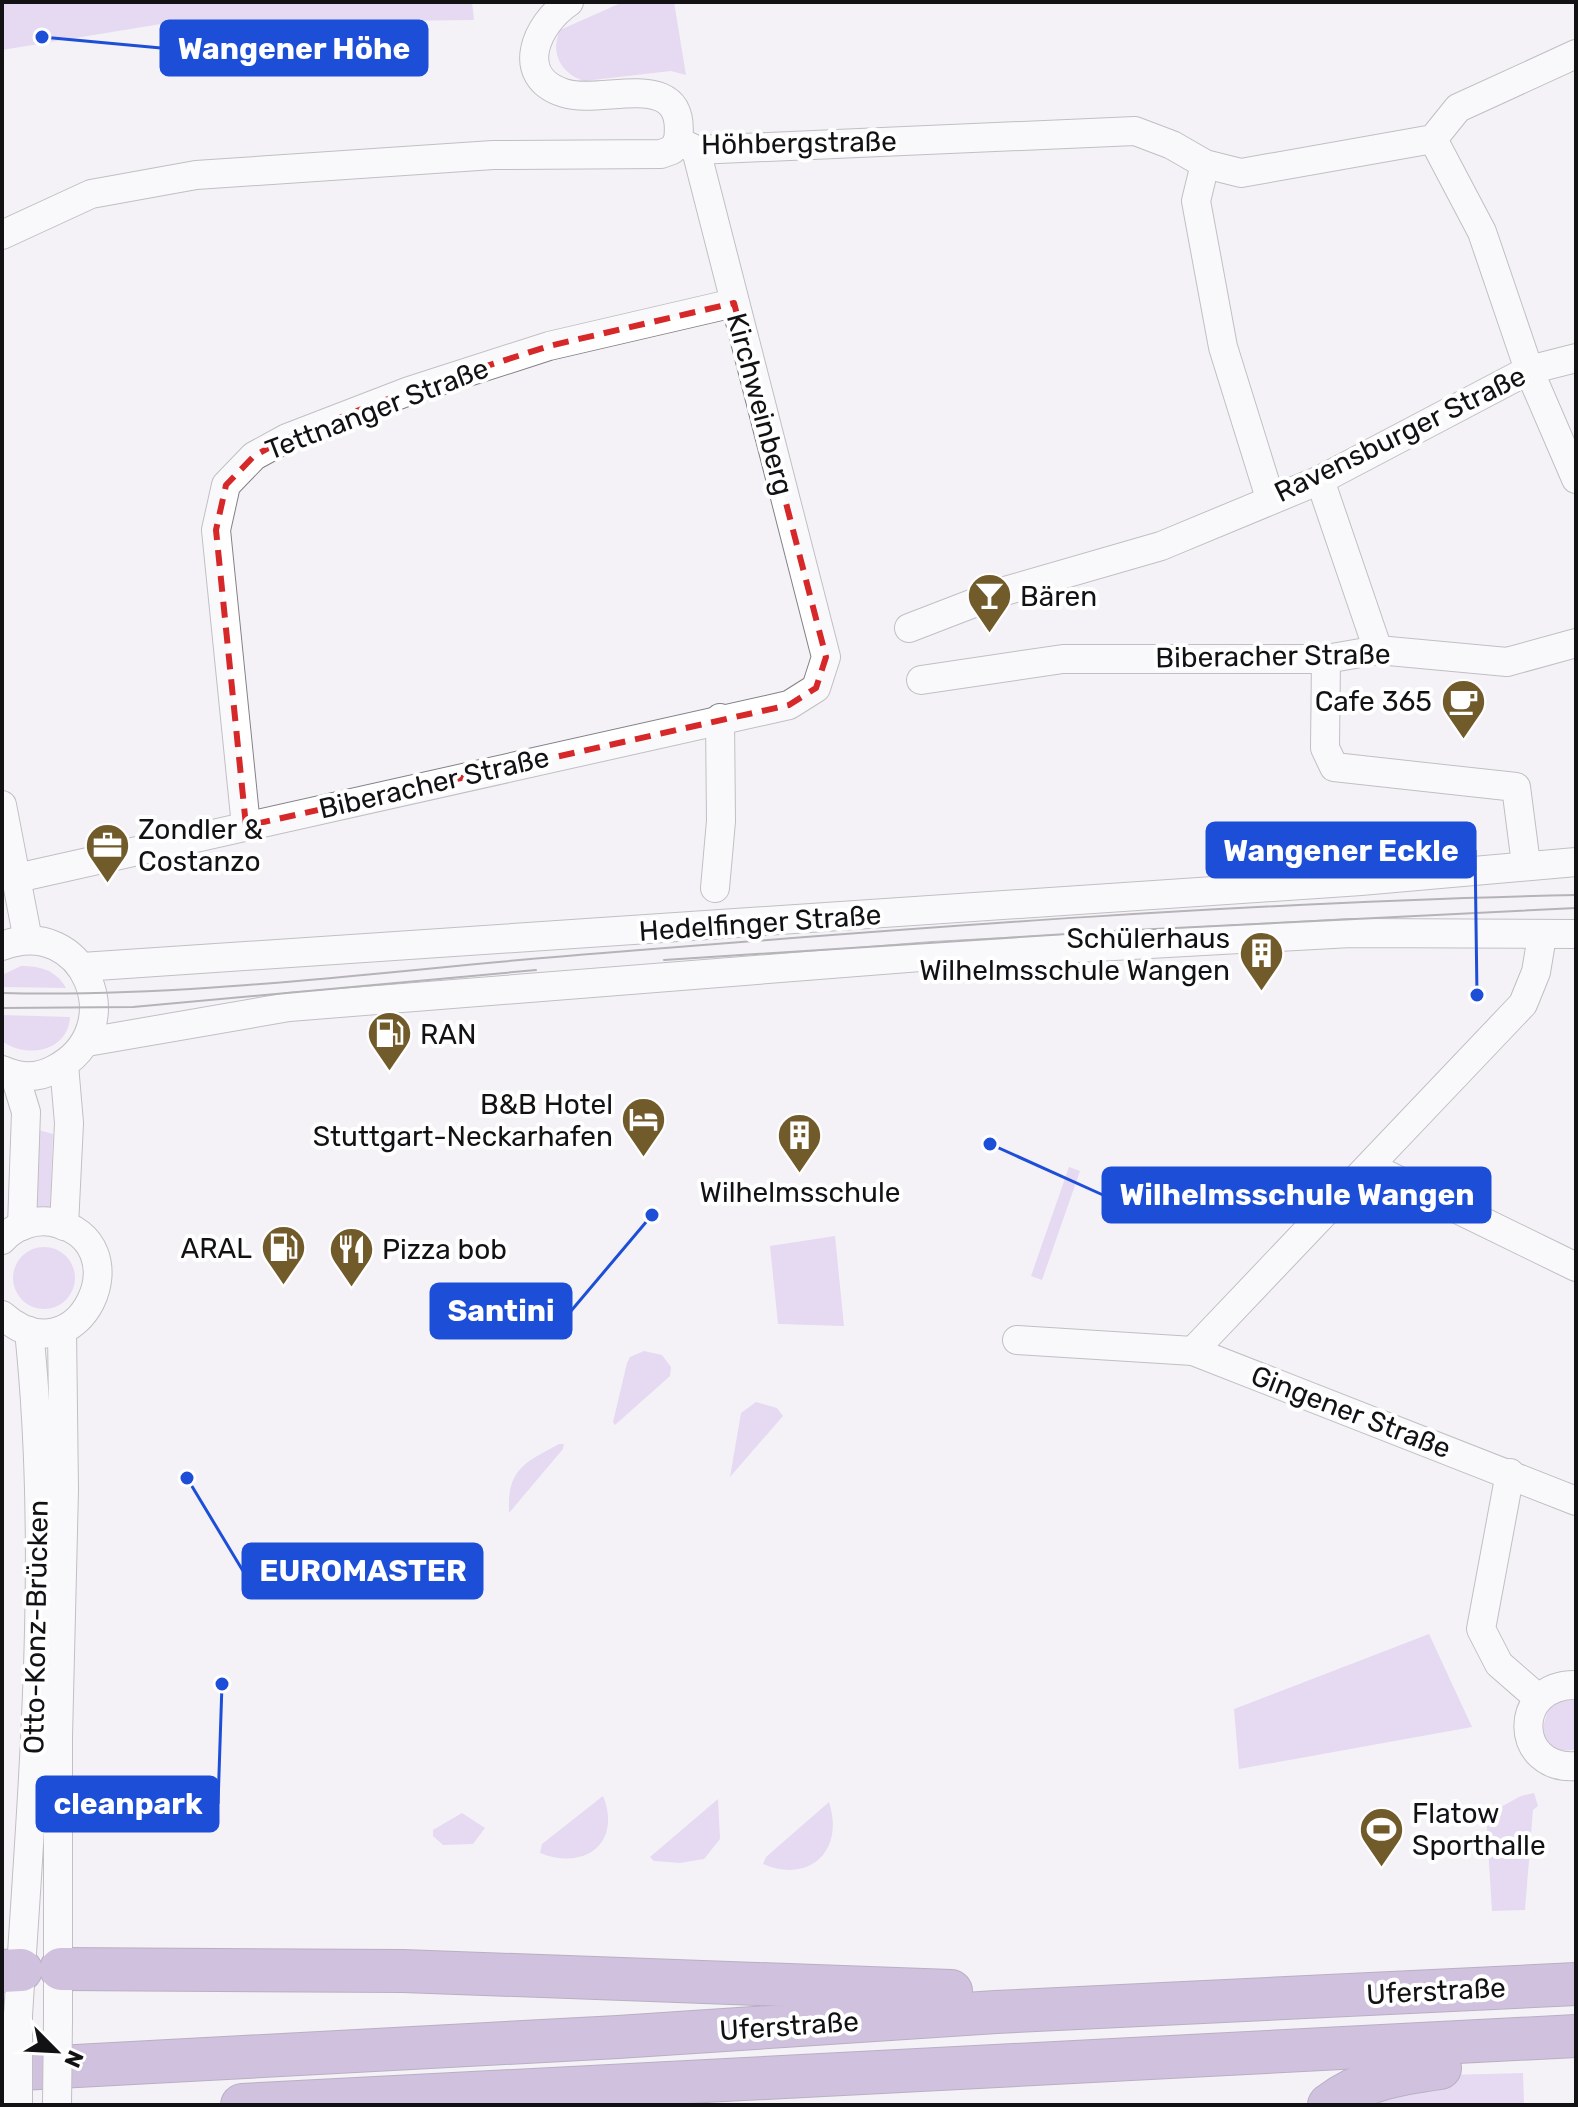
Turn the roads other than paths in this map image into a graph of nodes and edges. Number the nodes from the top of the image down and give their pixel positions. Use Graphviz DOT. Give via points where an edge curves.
graph roads {
  1 [pos="569,2"];
  2 [pos="1576,54"];
  3 [pos="1433,139"];
  4 [pos="687,145"];
  5 [pos="1205,164"];
  6 [pos="2,235"];
  7 [pos="734,303"];
  8 [pos="1576,358"];
  9 [pos="1529,370"];
  10 [pos="1576,479"];
  11 [pos="1320,480"];
  12 [pos="1270,498"];
  13 [pos="909,628"];
  14 [pos="1576,643"];
  15 [pos="1378,650"];
  16 [pos="826,657"];
  17 [pos="1326,659"];
  18 [pos="921,680"];
  19 [pos="720,718"];
  20 [pos="2,805"];
  21 [pos="246,826"];
  22 [pos="1576,862"];
  23 [pos="1526,864"];
  24 [pos="17,878"];
  25 [pos="715,888"];
  26 [pos="1576,934"];
  27 [pos="1542,936"];
  28 [pos="15,943"];
  29 [pos="82,967"];
  30 [pos="87,1042"];
  31 [pos="64,1065"];
  32 [pos="8,1073"];
  33 [pos="1371,1167"];
  34 [pos="64,1226"];
  35 [pos="12,1233"];
  36 [pos="1576,1267"];
  37 [pos="2,1315"];
  38 [pos="62,1330"];
  39 [pos="29,1331"];
  40 [pos="1017,1340"];
  41 [pos="1193,1351"];
  42 [pos="1510,1473"];
  43 [pos="1576,1501"];
  44 [pos="1576,1685"];
  45 [pos="1538,1698"];
  46 [pos="1576,1766"];
  47 [pos="28,1970"];
  48 [pos="1576,1984"];
  49 [pos="996,2012"];
  50 [pos="1576,2036"];
  51 [pos="1482,2041"];
  52 [pos="2,2070"];
  53 [pos="18,2105"];
  54 [pos="57,2105"];
  55 [pos="242,2105"];
  56 [pos="1329,2105"];
  1 -- 4 [label="street, Kirchweinberg" via="551,14 535,43 535,61 549,85 564,94 660,97 673,104"];
  2 -- 3 [label="street" via="1458,108"];
  3 -- 5 [label="street, Höhbergstraße" via="1241,173"];
  3 -- 9 [label="street" via="1482,232"];
  4 -- 5 [label="street, Höhbergstraße" via="1135,131"];
  4 -- 6 [label="street, Höhbergstraße" via="661,154 493,155 196,175 91,194"];
  4 -- 7 [label="street, Kirchweinberg"];
  5 -- 12 [label="street" via="1196,201 1223,347"];
  7 -- 16 [label="street, Kirchweinberg"];
  7 -- 21 [label="street, Tettnanger Straße" via="549,346 409,391 287,438 254,456 226,485 216,530"];
  8 -- 9 [label="street, Ravensburger Straße"];
  9 -- 10 [label="street"];
  9 -- 11 [label="street, Ravensburger Straße"];
  11 -- 12 [label="street, Ravensburger Straße"];
  11 -- 15 [label="street"];
  12 -- 13 [label="street, Ravensburger Straße" via="1161,546 1005,591"];
  14 -- 15 [label="street, Biberacher Straße" via="1507,662"];
  15 -- 17 [label="street, Biberacher Straße"];
  16 -- 19 [label="street, Biberacher Straße" via="816,688 789,705"];
  17 -- 18 [label="street, Biberacher Straße" via="1063,659"];
  17 -- 23 [label="street" via="1325,748 1334,767 1516,787"];
  19 -- 21 [label="street, Biberacher Straße"];
  19 -- 25 [label="street" via="721,821"];
  20 -- 24 [label="street"];
  21 -- 24 [label="street, Biberacher Straße"];
  22 -- 23 [label="street, Hedelfinger Straße"];
  23 -- 29 [label="street, Hedelfinger Straße" via="1361,881"];
  24 -- 28 [label="street"];
  26 -- 27 [label="street, Hedelfinger Straße"];
  27 -- 30 [label="street, Hedelfinger Straße" via="1351,933 933,956 289,1007"];
  27 -- 33 [label="street" via="1523,1004"];
  28 -- 29 [label="street" via="61,949"];
  29 -- 30 [label="street" via="94,995"];
  30 -- 31 [label="street"];
  31 -- 32 [label="street" via="47,1074"];
  31 -- 34 [label="street" via="69,1123"];
  32 -- 35 [label="street" via="26,1112"];
  33 -- 36 [label="street"];
  33 -- 41 [label="street"];
  34 -- 35 [label="street" via="50,1222"];
  34 -- 38 [label="street" via="89,1245 99,1273 87,1312"];
  37 -- 39 [label="street"];
  38 -- 39 [label="street"];
  38 -- 47 [label="street, Otto-Konz-Brücken" via="59,1905"];
  39 -- 47 [label="street, Otto-Konz-Brücken" via="39,1474"];
  40 -- 41 [label="street, Gingener Straße"];
  41 -- 42 [label="street, Gingener Straße"];
  42 -- 43 [label="street, Gingener Straße"];
  42 -- 45 [label="street" via="1481,1629 1499,1664"];
  44 -- 45 [label="street" via="1562,1685"];
  45 -- 46 [label="street" via="1528,1720 1532,1744 1548,1762"];
  47 -- 49 [label="highway" via="403,1971 954,1991"];
  47 -- 53 [label="street, Otto-Konz-Brücken, bridge" via="18,2016"];
  47 -- 54 [label="street, Otto-Konz-Brücken, bridge" via="58,2019"];
  48 -- 49 [label="highway, Uferstraße"];
  49 -- 52 [label="highway, Uferstraße"];
  50 -- 51 [label="highway, Uferstraße"];
  51 -- 55 [label="highway, Uferstraße"];
  51 -- 56 [label="highway" via="1450,2066 1385,2076 1351,2088"];
}
